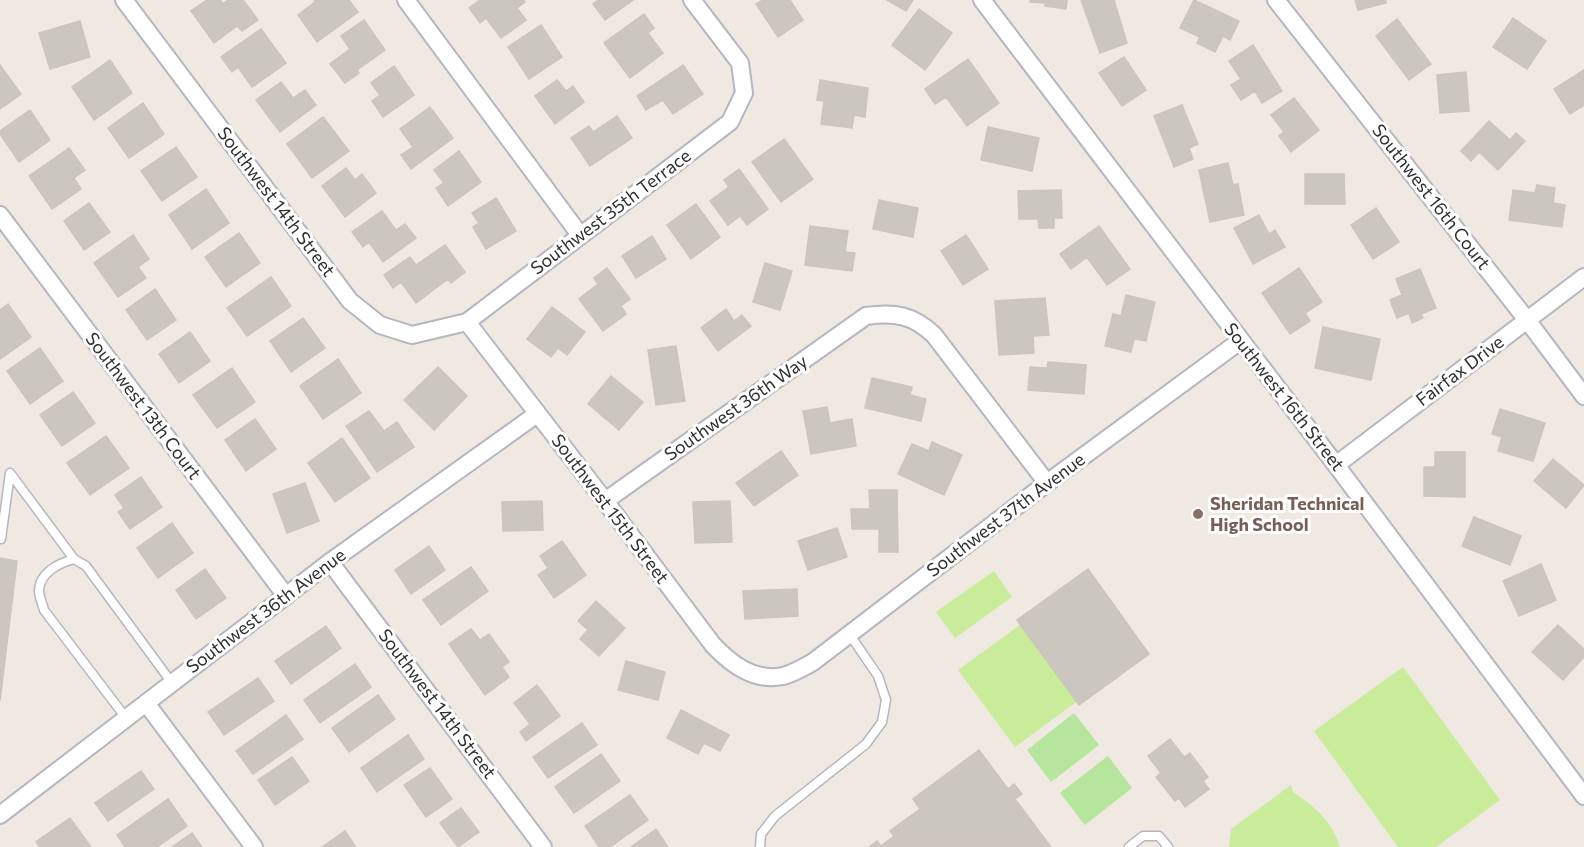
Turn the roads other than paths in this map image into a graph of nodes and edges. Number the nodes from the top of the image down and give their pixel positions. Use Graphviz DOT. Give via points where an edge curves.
graph roads {
  1 [pos="124,0"];
  2 [pos="406,0"];
  3 [pos="692,0"];
  4 [pos="982,0"];
  5 [pos="1276,0"];
  6 [pos="0,215"];
  7 [pos="580,235"];
  8 [pos="1584,277"];
  9 [pos="1527,320"];
  10 [pos="467,322"];
  11 [pos="1240,341"];
  12 [pos="1584,396"];
  13 [pos="537,414"];
  14 [pos="1336,465"];
  15 [pos="1047,483"];
  16 [pos="605,501"];
  17 [pos="1,539"];
  18 [pos="74,559"];
  19 [pos="330,561"];
  20 [pos="286,596"];
  21 [pos="850,635"];
  22 [pos="767,676"];
  23 [pos="172,683"];
  24 [pos="146,703"];
  25 [pos="126,718"];
  26 [pos="1584,796"];
  27 [pos="0,815"];
  28 [pos="254,847"];
  29 [pos="543,847"];
  30 [pos="760,847"];
  31 [pos="1130,847"];
  32 [pos="1168,847"];
  1 -- 10 [label="street, Southwest 14th Street" via="350,301 380,325 412,335"];
  2 -- 7 [label="street"];
  3 -- 7 [label="street, Southwest 35th Terrace" via="740,63 744,93 730,122"];
  4 -- 11 [label="street, Southwest 16th Street"];
  5 -- 9 [label="street, Southwest 16th Court"];
  6 -- 20 [label="street, Southwest 13th Court"];
  7 -- 10 [label="street, Southwest 35th Terrace"];
  8 -- 9 [label="street, Fairfax Drive"];
  9 -- 12 [label="street, Southwest 16th Court"];
  9 -- 14 [label="street, Fairfax Drive"];
  10 -- 13 [label="street, Southwest 15th Street"];
  11 -- 14 [label="street, Southwest 16th Street"];
  11 -- 15 [label="street, Southwest 37th Avenue"];
  13 -- 16 [label="street, Southwest 15th Street"];
  13 -- 19 [label="street, Southwest 36th Avenue"];
  14 -- 26 [label="street, Southwest 16th Street"];
  15 -- 16 [label="street, Southwest 36th Way" via="934,335 910,318 889,313 866,316"];
  15 -- 21 [label="street, Southwest 37th Avenue"];
  16 -- 22 [label="street, Southwest 15th Street" via="713,645 730,663"];
  17 -- 18 [label="lane" via="10,473"];
  18 -- 23 [label="lane" via="86,566"];
  18 -- 25 [label="lane" via="59,563 43,578 39,590 44,610"];
  19 -- 20 [label="street, Southwest 36th Avenue"];
  19 -- 29 [label="street, Southwest 14th Street"];
  20 -- 23 [label="street, Southwest 36th Avenue"];
  21 -- 22 [label="street, Southwest 37th Avenue" via="795,671"];
  21 -- 30 [label="lane" via="878,676 886,700 882,722 866,744 774,816 761,834"];
  23 -- 24 [label="street, Southwest 36th Avenue"];
  24 -- 25 [label="street, Southwest 36th Avenue"];
  24 -- 28 [label="street"];
  25 -- 27 [label="street, Southwest 36th Avenue"];
  31 -- 32 [label="lane" via="1143,836 1159,836"];
}
